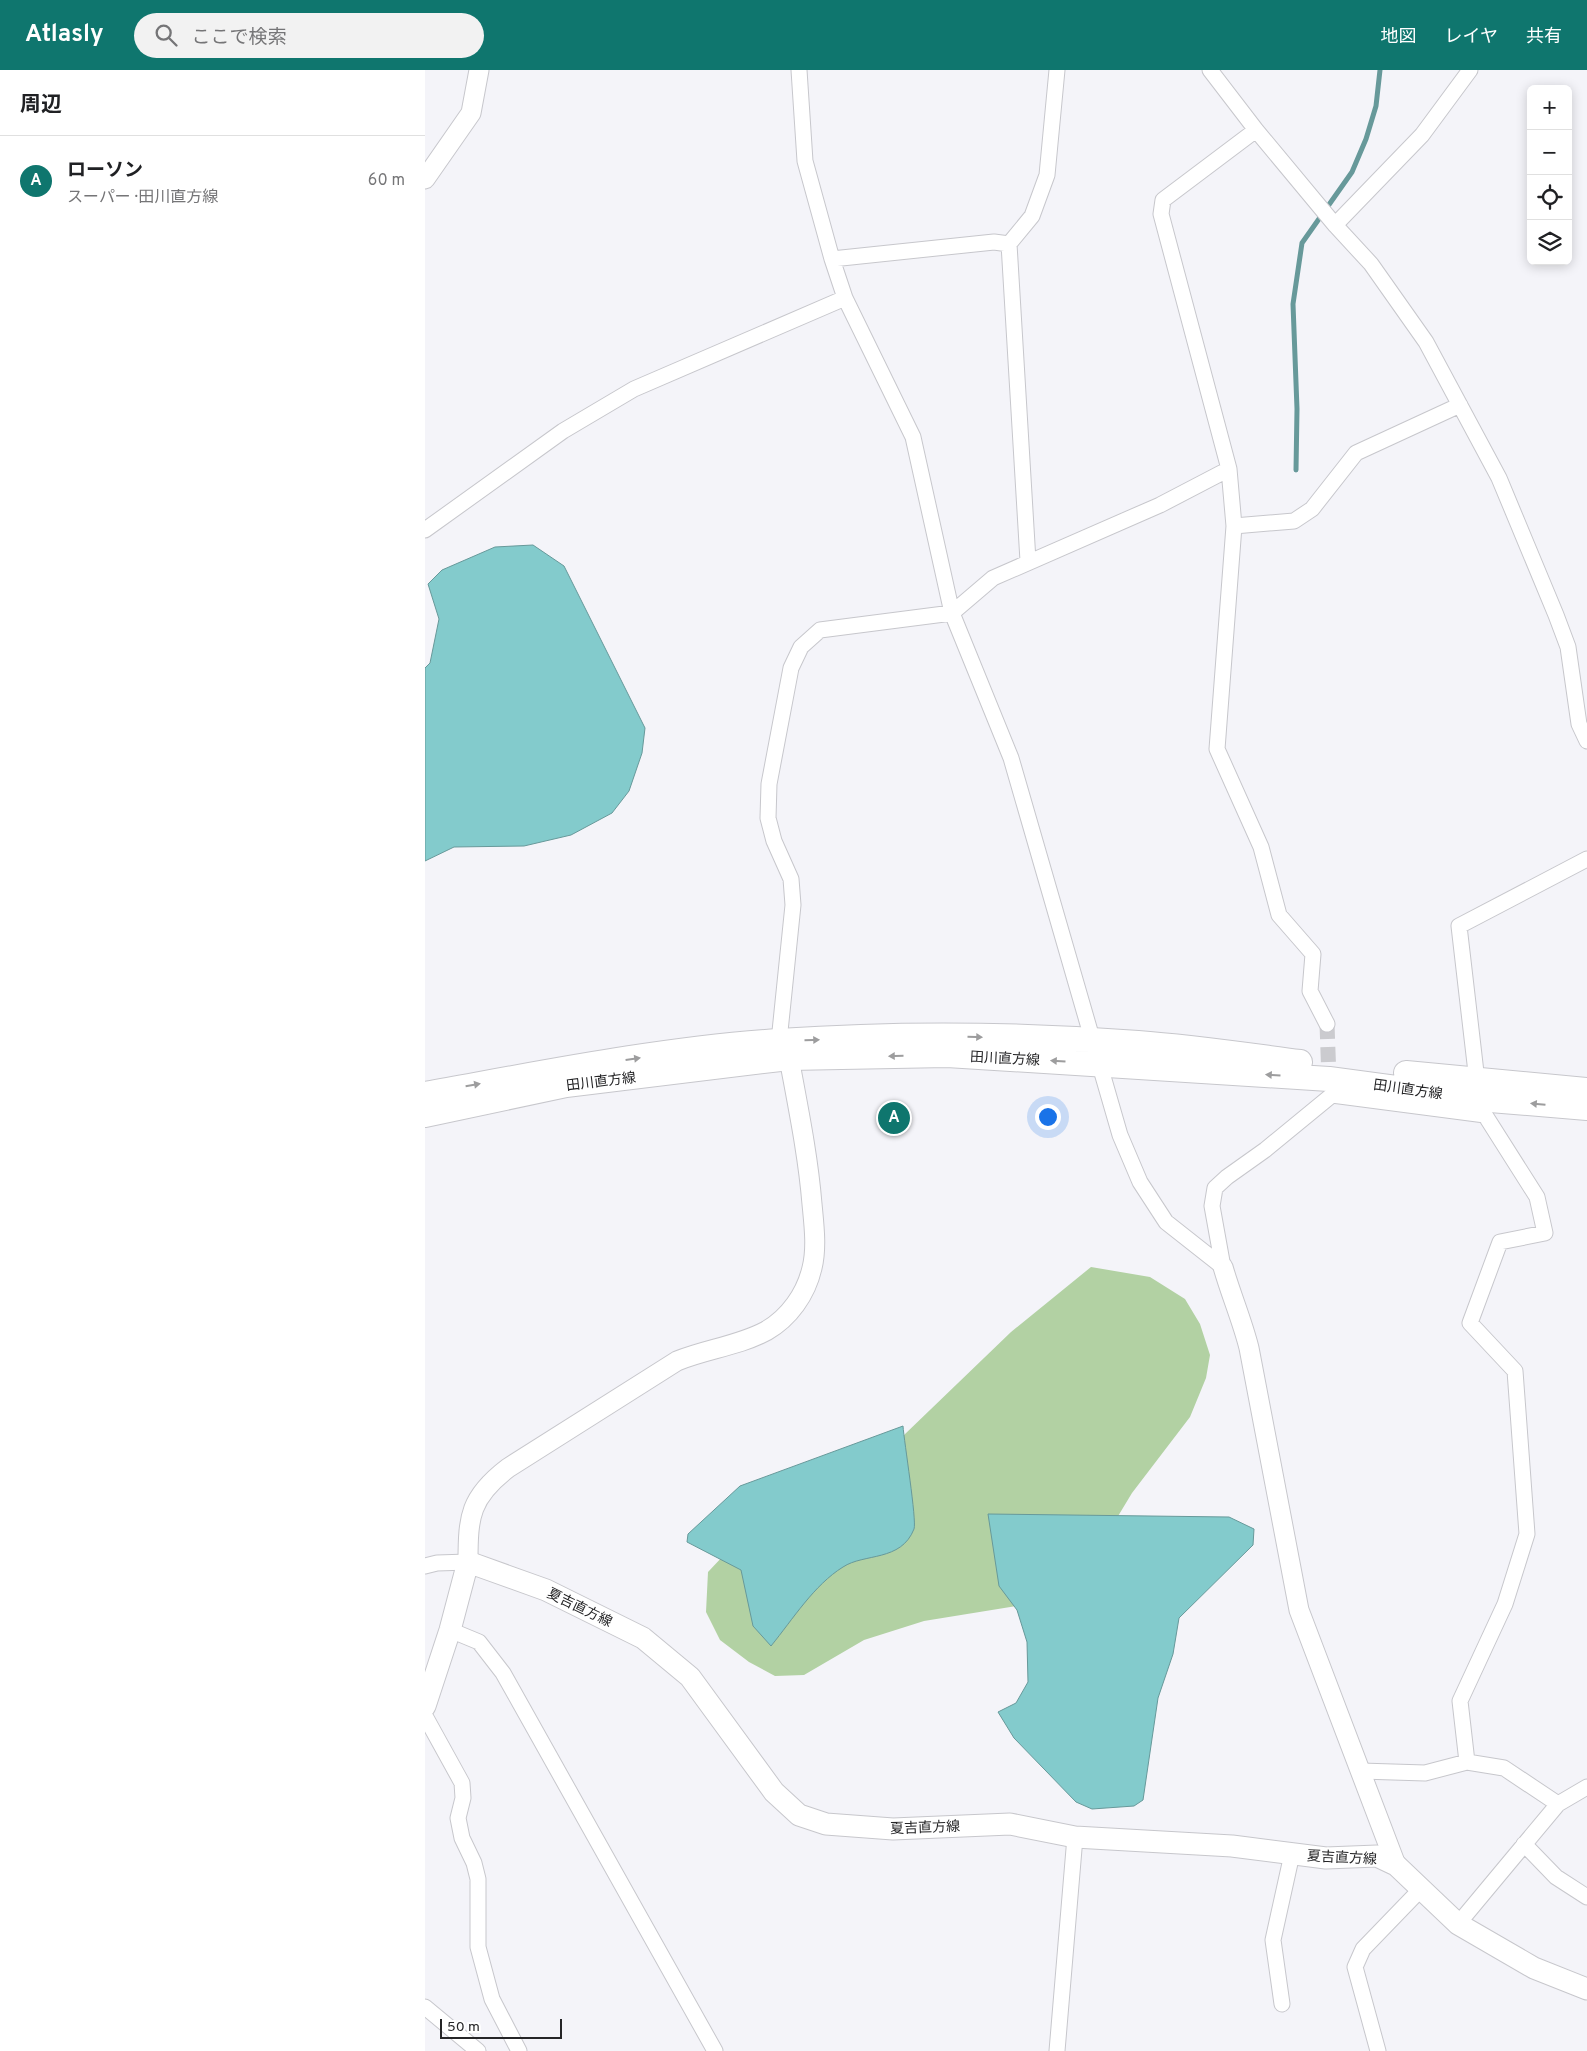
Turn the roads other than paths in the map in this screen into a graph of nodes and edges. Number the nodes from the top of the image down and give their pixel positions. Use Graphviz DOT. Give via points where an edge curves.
graph roads {
  1 [pos="479,70"];
  2 [pos="799,70"];
  3 [pos="1057,70"];
  4 [pos="1210,70"];
  5 [pos="1470,70"];
  6 [pos="1256,130"];
  7 [pos="425,179"];
  8 [pos="1335,225"];
  9 [pos="1009,244"];
  10 [pos="832,259"];
  11 [pos="845,298"];
  12 [pos="1460,406"];
  13 [pos="1229,469"];
  14 [pos="1235,526"];
  15 [pos="425,530"];
  16 [pos="1028,561"];
  17 [pos="952,613"];
  18 [pos="1587,741"];
  19 [pos="1587,859"];
  20 [pos="1327,1024"];
  21 [pos="1091,1041"];
  22 [pos="784,1050"];
  23 [pos="1098,1063"];
  24 [pos="1331,1087"];
  25 [pos="1587,1090"];
  26 [pos="425,1094"];
  27 [pos="1480,1098"];
  28 [pos="1587,1108"];
  29 [pos="425,1115"];
  30 [pos="1223,1267"];
  31 [pos="468,1562"];
  32 [pos="425,1566"];
  33 [pos="450,1630"];
  34 [pos="425,1706"];
  35 [pos="425,1716"];
  36 [pos="1467,1762"];
  37 [pos="1361,1771"];
  38 [pos="1587,1787"];
  39 [pos="1558,1804"];
  40 [pos="1075,1837"];
  41 [pos="1525,1844"];
  42 [pos="1292,1854"];
  43 [pos="1396,1865"];
  44 [pos="1420,1890"];
  45 [pos="1587,1897"];
  46 [pos="1458,1924"];
  47 [pos="1587,1989"];
  48 [pos="1281,2004"];
  49 [pos="425,2007"];
  50 [pos="478,2051"];
  51 [pos="519,2051"];
  52 [pos="715,2051"];
  53 [pos="1057,2051"];
  54 [pos="1378,2051"];
  1 -- 7 [label="street" via="471,113"];
  2 -- 10 [label="street" via="805,161"];
  3 -- 9 [label="street" via="1047,175 1032,216"];
  4 -- 6 [label="street"];
  5 -- 8 [label="street" via="1422,135"];
  6 -- 8 [label="street"];
  6 -- 13 [label="street" via="1163,200 1161,214"];
  8 -- 12 [label="street" via="1371,264 1426,342"];
  9 -- 10 [label="street" via="994,242"];
  9 -- 16 [label="street"];
  10 -- 11 [label="street"];
  11 -- 15 [label="street" via="634,389 563,431"];
  11 -- 17 [label="street" via="913,437"];
  12 -- 14 [label="street" via="1357,453 1312,509 1294,521"];
  12 -- 18 [label="street" via="1499,478 1556,615 1568,647 1579,724"];
  13 -- 14 [label="street"];
  13 -- 16 [label="street" via="1160,505"];
  14 -- 20 [label="street" via="1217,749 1261,847 1279,915 1313,954 1310,991"];
  16 -- 17 [label="street" via="993,578"];
  17 -- 21 [label="street" via="1011,758"];
  17 -- 22 [label="street" via="820,630 801,646 791,668 769,784 768,818 774,841 791,879 793,905"];
  19 -- 27 [label="street" via="1459,926"];
  22 -- 21 [label="main road, 田川直方線, one-way" via="934,1036"];
  21 -- 23 [label="street"];
  21 -- 27 [label="main road, 田川直方線" via="1148,1044"];
  23 -- 22 [label="main road, 田川直方線, one-way"];
  26 -- 22 [label="main road, 田川直方線, one-way" via="562,1069"];
  22 -- 29 [label="main road, 田川直方線" via="566,1085"];
  22 -- 31 [label="street" via="806,1147 815,1235 813,1268 802,1296 784,1318 766,1331 677,1361 489,1482 475,1505 468,1526"];
  24 -- 23 [label="main road, 田川直方線, one-way"];
  23 -- 30 [label="street" via="1120,1135 1140,1182 1166,1222"];
  24 -- 27 [label="main road, 田川直方線"];
  24 -- 30 [label="street" via="1265,1150 1215,1188 1212,1206"];
  25 -- 27 [label="main road, 田川直方線"];
  28 -- 27 [label="main road, 田川直方線, one-way"];
  27 -- 36 [label="street" via="1537,1197 1545,1233 1499,1242 1470,1324 1515,1371 1527,1534 1505,1604 1460,1701"];
  30 -- 37 [label="street" via="1249,1348 1299,1610"];
  31 -- 32 [label="street"];
  31 -- 33 [label="main road"];
  31 -- 40 [label="main road, 夏吉直方線" via="546,1590 643,1638 690,1677 774,1792 799,1815 826,1824 893,1829 1010,1824"];
  33 -- 34 [label="main road"];
  33 -- 52 [label="street" via="479,1642 503,1673"];
  35 -- 51 [label="street" via="462,1782 463,1798 458,1818 478,1879 478,1947 492,1999"];
  36 -- 37 [label="street" via="1425,1773"];
  36 -- 39 [label="street" via="1503,1768"];
  37 -- 43 [label="street"];
  38 -- 39 [label="street"];
  39 -- 41 [label="street"];
  40 -- 42 [label="main road, 夏吉直方線" via="1232,1846"];
  40 -- 53 [label="street"];
  41 -- 45 [label="street" via="1556,1877"];
  41 -- 46 [label="street"];
  42 -- 43 [label="main road, 夏吉直方線" via="1326,1858 1377,1856"];
  42 -- 48 [label="street" via="1273,1940"];
  43 -- 44 [label="main road, 夏吉直方線"];
  44 -- 46 [label="main road, 夏吉直方線"];
  44 -- 54 [label="street" via="1363,1949 1355,1967"];
  46 -- 47 [label="main road, 夏吉直方線" via="1534,1968"];
  49 -- 50 [label="street"];
}
